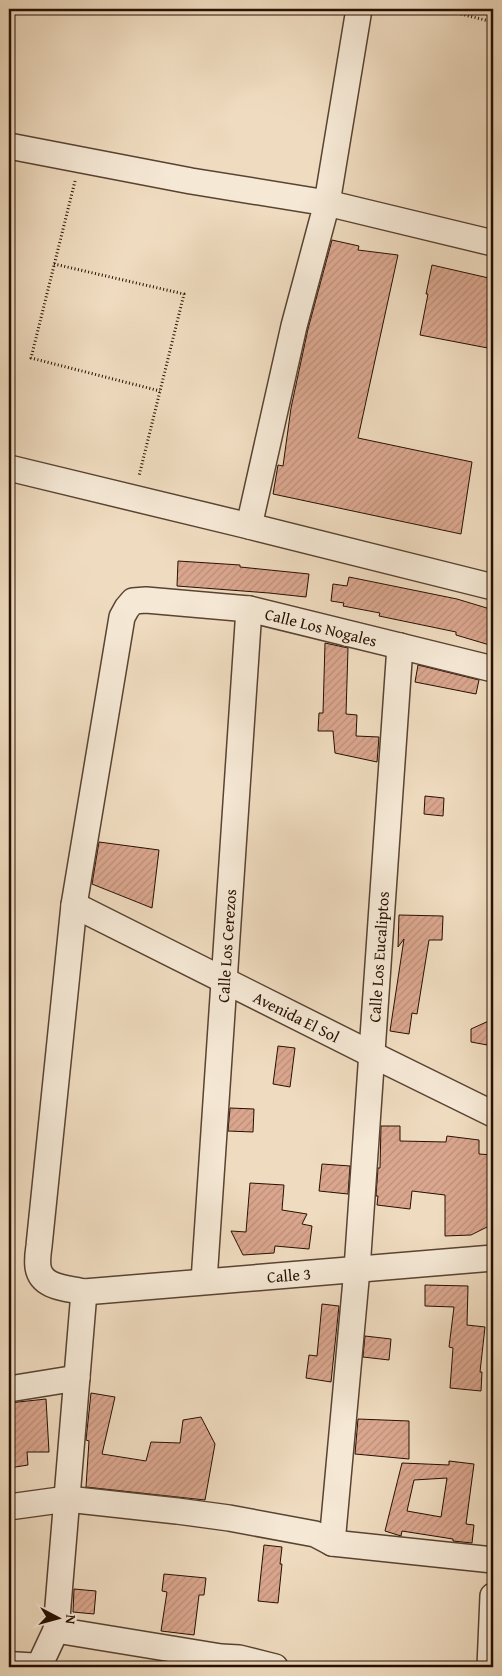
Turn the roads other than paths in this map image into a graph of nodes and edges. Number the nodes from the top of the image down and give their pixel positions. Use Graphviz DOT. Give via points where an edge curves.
graph roads {
  1 [pos="359,9"];
  2 [pos="9,146"];
  3 [pos="327,203"];
  4 [pos="493,243"];
  5 [pos="9,468"];
  6 [pos="249,526"];
  7 [pos="493,587"];
  8 [pos="146,600"];
  9 [pos="249,609"];
  10 [pos="400,646"];
  11 [pos="493,668"];
  12 [pos="74,905"];
  13 [pos="224,980"];
  14 [pos="371,1054"];
  15 [pos="493,1114"];
  16 [pos="493,1258"];
  17 [pos="356,1268"];
  18 [pos="204,1281"];
  19 [pos="84,1292"];
  20 [pos="77,1378"];
  21 [pos="9,1389"];
  22 [pos="67,1499"];
  23 [pos="9,1507"];
  24 [pos="332,1543"];
  25 [pos="493,1560"];
  26 [pos="493,1596"];
  27 [pos="56,1630"];
  28 [pos="9,1658"];
  29 [pos="42,1664"];
  30 [pos="275,1667"];
  31 [pos="490,1667"];
  1 -- 3 [label="street"];
  2 -- 3 [label="street"];
  3 -- 4 [label="street"];
  3 -- 6 [label="street" via="294,326"];
  5 -- 6 [label="street"];
  6 -- 7 [label="street"];
  8 -- 9 [label="street, Calle Los Nogales"];
  8 -- 12 [label="street, Calle 3" via="133,602 122,617"];
  9 -- 10 [label="street, Calle Los Nogales"];
  9 -- 13 [label="street, Calle Los Cerezos"];
  10 -- 11 [label="street, Calle Los Nogales"];
  10 -- 14 [label="street, Calle Los Eucaliptos"];
  12 -- 13 [label="street, Avenida El Sol"];
  12 -- 19 [label="street, Calle 3" via="38,1268 43,1279 51,1285"];
  13 -- 14 [label="street, Avenida El Sol"];
  13 -- 18 [label="street, Calle Los Cerezos"];
  14 -- 15 [label="street, Avenida El Sol"];
  14 -- 17 [label="street, Calle Los Eucaliptos"];
  16 -- 17 [label="street, Calle 3"];
  17 -- 18 [label="street, Calle 3"];
  17 -- 24 [label="street, Calle Los Eucaliptos"];
  18 -- 19 [label="street, Calle 3"];
  19 -- 20 [label="street"];
  20 -- 21 [label="street"];
  20 -- 22 [label="street"];
  22 -- 23 [label="street"];
  22 -- 24 [label="street" via="230,1518 315,1534"];
  22 -- 27 [label="street"];
  24 -- 25 [label="street"];
  26 -- 31 [label="street"];
  27 -- 29 [label="street"];
  27 -- 30 [label="street" via="239,1658"];
  28 -- 29 [label="lane"];
}
